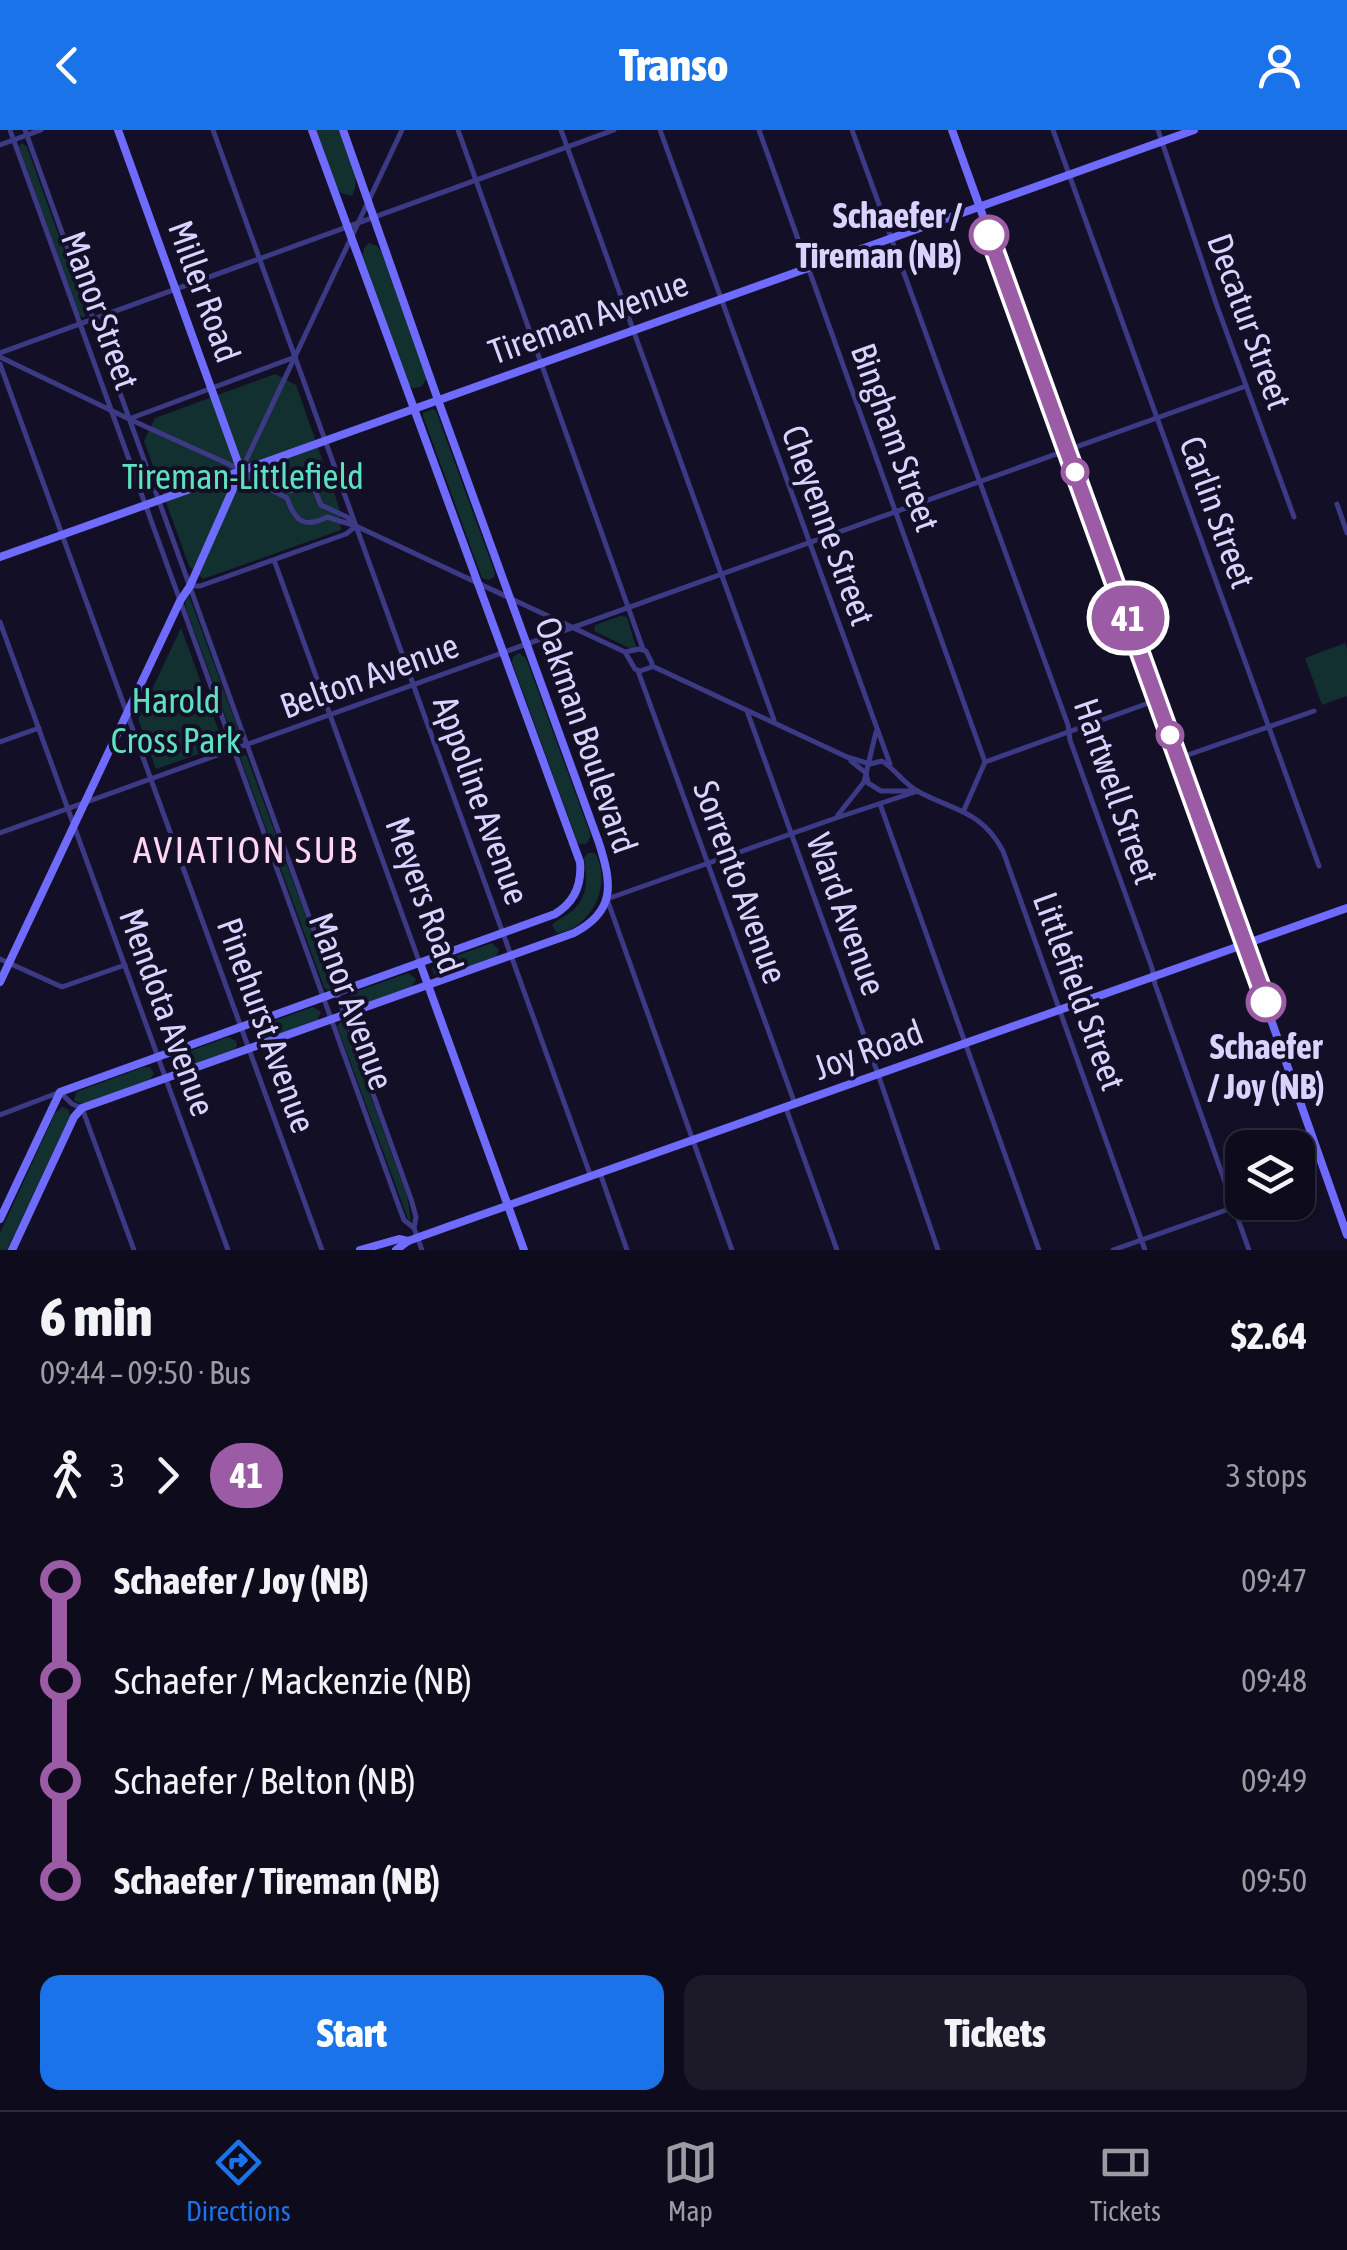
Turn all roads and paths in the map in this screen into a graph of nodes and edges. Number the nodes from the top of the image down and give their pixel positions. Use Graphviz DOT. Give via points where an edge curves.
graph roads {
  1 [pos="10,130"];
  2 [pos="42,130"];
  3 [pos="118,130"];
  4 [pos="212,130"];
  5 [pos="312,130"];
  6 [pos="343,130"];
  7 [pos="402,130"];
  8 [pos="458,130"];
  9 [pos="561,130"];
  10 [pos="614,130"];
  11 [pos="660,130"];
  12 [pos="759,130"];
  13 [pos="852,130"];
  14 [pos="952,130"];
  15 [pos="1053,130"];
  16 [pos="1158,130"];
  17 [pos="1194,130"];
  18 [pos="26,133"];
  19 [pos="14,140"];
  20 [pos="1161,142"];
  21 [pos="0,145"];
  22 [pos="567,147"];
  23 [pos="1069,174"];
  24 [pos="475,180"];
  25 [pos="368,201"];
  26 [pos="979,206"];
  27 [pos="374,217"];
  28 [pos="358,222"];
  29 [pos="347,226"];
  30 [pos="351,237"];
  31 [pos="891,238"];
  32 [pos="259,260"];
  33 [pos="808,268"];
  34 [pos="176,290"];
  35 [pos="721,299"];
  36 [pos="92,320"];
  37 [pos="80,324"];
  38 [pos="634,330"];
  39 [pos="295,357"];
  40 [pos="0,358"];
  41 [pos="541,363"];
  42 [pos="1246,386"];
  43 [pos="211,387"];
  44 [pos="438,400"];
  45 [pos="414,408"];
  46 [pos="112,411"];
  47 [pos="1157,418"];
  48 [pos="129,419"];
  49 [pos="325,441"];
  50 [pos="1067,450"];
  51 [pos="241,470"];
  52 [pos="980,481"];
  53 [pos="159,502"];
  54 [pos="1336,504"];
  55 [pos="146,506"];
  56 [pos="896,511"];
  57 [pos="1294,518"];
  58 [pos="356,526"];
  59 [pos="1347,533"];
  60 [pos="63,536"];
  61 [pos="809,542"];
  62 [pos="0,558"];
  63 [pos="274,560"];
  64 [pos="722,574"];
  65 [pos="479,582"];
  66 [pos="190,586"];
  67 [pos="509,597"];
  68 [pos="180,601"];
  69 [pos="629,607"];
  70 [pos="0,622"];
  71 [pos="573,627"];
  72 [pos="526,644"];
  73 [pos="643,649"];
  74 [pos="6,650"];
  75 [pos="624,652"];
  76 [pos="504,653"];
  77 [pos="652,666"];
  78 [pos="639,674"];
  79 [pos="414,686"];
  80 [pos="1157,700"];
  81 [pos="746,709"];
  82 [pos="1314,711"];
  83 [pos="127,712"];
  84 [pos="330,716"];
  85 [pos="775,722"];
  86 [pos="1269,727"];
  87 [pos="39,728"];
  88 [pos="877,729"];
  89 [pos="1069,732"];
  90 [pos="0,742"];
  91 [pos="247,745"];
  92 [pos="234,750"];
  93 [pos="847,757"];
  94 [pos="1178,758"];
  95 [pos="985,762"];
  96 [pos="870,764"];
  97 [pos="892,767"];
  98 [pos="866,773"];
  99 [pos="152,779"];
  100 [pos="918,791"];
  101 [pos="85,803"];
  102 [pos="880,804"];
  103 [pos="68,808"];
  104 [pos="964,810"];
  105 [pos="836,818"];
  106 [pos="74,825"];
  107 [pos="0,833"];
  108 [pos="792,833"];
  109 [pos="600,845"];
  110 [pos="577,853"];
  111 [pos="708,863"];
  112 [pos="1319,866"];
  113 [pos="606,899"];
  114 [pos="1347,908"];
  115 [pos="545,918"];
  116 [pos="504,933"];
  117 [pos="553,940"];
  118 [pos="1245,944"];
  119 [pos="512,955"];
  120 [pos="4,961"];
  121 [pos="420,962"];
  122 [pos="125,966"];
  123 [pos="1154,976"];
  124 [pos="0,982"];
  125 [pos="428,985"];
  126 [pos="337,992"];
  127 [pos="324,997"];
  128 [pos="1060,1009"];
  129 [pos="345,1014"];
  130 [pos="332,1019"];
  131 [pos="242,1026"];
  132 [pos="966,1043"];
  133 [pos="250,1049"];
  134 [pos="158,1056"];
  135 [pos="878,1074"];
  136 [pos="166,1078"];
  137 [pos="60,1092"];
  138 [pos="790,1106"];
  139 [pos="82,1108"];
  140 [pos="0,1114"];
  141 [pos="694,1140"];
  142 [pos="596,1175"];
  143 [pos="1225,1181"];
  144 [pos="508,1205"];
  145 [pos="1225,1210"];
  146 [pos="0,1219"];
  147 [pos="1239,1220"];
  148 [pos="414,1228"];
  149 [pos="1347,1235"];
  150 [pos="413,1239"];
  151 [pos="1141,1240"];
  152 [pos="12,1250"];
  153 [pos="134,1250"];
  154 [pos="228,1250"];
  155 [pos="322,1250"];
  156 [pos="360,1250"];
  157 [pos="396,1250"];
  158 [pos="422,1250"];
  159 [pos="524,1250"];
  160 [pos="627,1250"];
  161 [pos="732,1250"];
  162 [pos="836,1250"];
  163 [pos="938,1250"];
  164 [pos="1039,1250"];
  165 [pos="1112,1250"];
  166 [pos="1145,1250"];
  167 [pos="1249,1250"];
  1 -- 19 [label="street, Manor Street"];
  2 -- 18 [label="street"];
  3 -- 34 [label="street, Miller Road"];
  4 -- 32 [label="street, Appoline Avenue"];
  5 -- 29 [label="street, Oakman Boulevard"];
  6 -- 25 [label="street, Oakman Boulevard"];
  7 -- 25 [label="street"];
  8 -- 24 [label="street"];
  9 -- 22 [label="street"];
  10 -- 22 [label="street"];
  11 -- 35 [label="street, Cheyenne Street"];
  12 -- 33 [label="street, Bingham Street"];
  13 -- 31 [label="street, Hartwell Street"];
  14 -- 26 [label="street"];
  15 -- 23 [label="street, Carlin Street"];
  16 -- 20 [label="street, Decatur Street"];
  17 -- 20 [label="street, Tireman Avenue"];
  18 -- 19 [label="street"];
  18 -- 36 [label="street, Manor Street"];
  19 -- 21 [label="street"];
  19 -- 37 [label="street, Manor Street"];
  20 -- 23 [label="street, Tireman Avenue"];
  20 -- 42 [label="street, Decatur Street"];
  22 -- 24 [label="street"];
  22 -- 38 [label="street"];
  23 -- 26 [label="street, Tireman Avenue"];
  23 -- 47 [label="street, Carlin Street"];
  24 -- 27 [label="street"];
  24 -- 41 [label="street"];
  25 -- 27 [label="street, Oakman Boulevard"];
  25 -- 28 [label="street"];
  26 -- 31 [label="street, Tireman Avenue"];
  26 -- 50 [label="street"];
  27 -- 28 [label="street"];
  27 -- 44 [label="street, Oakman Boulevard"];
  28 -- 29 [label="street"];
  28 -- 30 [label="street"];
  29 -- 30 [label="street, Oakman Boulevard"];
  29 -- 32 [label="street"];
  30 -- 39 [label="street"];
  30 -- 45 [label="street, Oakman Boulevard"];
  31 -- 33 [label="street, Tireman Avenue"];
  31 -- 52 [label="street, Hartwell Street"];
  32 -- 34 [label="street"];
  32 -- 39 [label="street, Appoline Avenue"];
  33 -- 35 [label="street, Tireman Avenue"];
  33 -- 56 [label="street, Bingham Street"];
  34 -- 36 [label="street"];
  34 -- 43 [label="street, Miller Road"];
  35 -- 38 [label="street, Tireman Avenue"];
  35 -- 61 [label="street, Cheyenne Street"];
  36 -- 37 [label="street"];
  36 -- 48 [label="street, Manor Street"];
  37 -- 40 [label="street"];
  37 -- 46 [label="street, Manor Street"];
  38 -- 41 [label="street, Tireman Avenue"];
  38 -- 64 [label="street"];
  39 -- 43 [label="street"];
  39 -- 49 [label="street, Appoline Avenue"];
  39 -- 51 [label="street"];
  40 -- 46 [label="street"];
  40 -- 60 [label="street, Pinehurst Avenue"];
  41 -- 44 [label="street, Tireman Avenue"];
  41 -- 69 [label="street"];
  42 -- 47 [label="street"];
  42 -- 57 [label="street, Decatur Street"];
  43 -- 48 [label="street"];
  43 -- 51 [label="street, Miller Road"];
  44 -- 45 [label="street, Tireman Avenue"];
  44 -- 67 [label="street, Oakman Boulevard"];
  45 -- 49 [label="street, Tireman Avenue"];
  45 -- 65 [label="street, Oakman Boulevard"];
  46 -- 48 [label="street"];
  46 -- 55 [label="street, Manor Street"];
  47 -- 50 [label="street"];
  47 -- 86 [label="street, Carlin Street"];
  48 -- 51 [label="street"];
  48 -- 53 [label="street, Manor Street"];
  49 -- 51 [label="street, Tireman Avenue"];
  49 -- 58 [label="street, Appoline Avenue"];
  50 -- 52 [label="street"];
  50 -- 80 [label="street"];
  51 -- 53 [label="street, Tireman Avenue"];
  51 -- 58 [label="street" via="290,491 311,486 321,505"];
  51 -- 58 [label="street" via="287,498 293,514 308,524 327,517"];
  51 -- 66 [label="street"];
  52 -- 56 [label="street"];
  52 -- 89 [label="street, Hartwell Street"];
  53 -- 55 [label="street, Tireman Avenue"];
  53 -- 66 [label="street, Manor Avenue"];
  54 -- 59 [label="street"];
  55 -- 60 [label="street, Tireman Avenue"];
  55 -- 68 [label="street, Manor Avenue"];
  56 -- 61 [label="street"];
  56 -- 95 [label="street, Bingham Street"];
  58 -- 63 [label="street"];
  58 -- 65 [label="street"];
  58 -- 79 [label="street, Appoline Avenue"];
  60 -- 62 [label="street, Tireman Avenue"];
  60 -- 83 [label="street, Pinehurst Avenue"];
  61 -- 64 [label="street"];
  61 -- 88 [label="street, Cheyenne Street"];
  63 -- 66 [label="street"];
  63 -- 84 [label="street, Meyers Road"];
  64 -- 69 [label="street"];
  64 -- 85 [label="street"];
  65 -- 67 [label="street"];
  65 -- 76 [label="street, Oakman Boulevard"];
  66 -- 68 [label="street"];
  66 -- 91 [label="street, Manor Avenue"];
  67 -- 71 [label="street"];
  67 -- 72 [label="street, Oakman Boulevard"];
  68 -- 83 [label="street"];
  68 -- 92 [label="street, Manor Avenue"];
  69 -- 71 [label="street, Belton Avenue"];
  69 -- 73 [label="street"];
  70 -- 74 [label="street, Mendota Avenue"];
  71 -- 72 [label="street, Belton Avenue"];
  71 -- 75 [label="street"];
  72 -- 76 [label="street, Belton Avenue"];
  72 -- 109 [label="street, Oakman Boulevard"];
  73 -- 75 [label="street"];
  73 -- 77 [label="street"];
  74 -- 87 [label="street, Mendota Avenue"];
  75 -- 78 [label="street, Sorrento Avenue"];
  76 -- 79 [label="street, Belton Avenue"];
  76 -- 110 [label="street, Oakman Boulevard"];
  77 -- 78 [label="street"];
  77 -- 81 [label="street, Littlefield Street"];
  78 -- 111 [label="street, Sorrento Avenue"];
  79 -- 84 [label="street, Belton Avenue"];
  79 -- 116 [label="street, Appoline Avenue"];
  80 -- 89 [label="street"];
  80 -- 94 [label="street"];
  81 -- 85 [label="street, Littlefield Street"];
  81 -- 108 [label="street, Ward Avenue"];
  82 -- 86 [label="street"];
  83 -- 99 [label="street, Pinehurst Avenue"];
  83 -- 101 [label="street"];
  84 -- 91 [label="street, Belton Avenue"];
  84 -- 121 [label="street, Meyers Road"];
  85 -- 93 [label="street, Littlefield Street"];
  86 -- 94 [label="street"];
  86 -- 112 [label="street, Carlin Street"];
  87 -- 90 [label="street"];
  87 -- 103 [label="street, Mendota Avenue"];
  88 -- 96 [label="street"];
  88 -- 97 [label="street, Cheyenne Street"];
  89 -- 95 [label="street"];
  89 -- 123 [label="street, Hartwell Street"];
  91 -- 92 [label="street, Belton Avenue"];
  91 -- 126 [label="street, Manor Avenue"];
  92 -- 99 [label="street, Belton Avenue"];
  92 -- 127 [label="street, Manor Avenue"];
  93 -- 96 [label="street, Littlefield Street"];
  93 -- 98 [label="street, Littlefield Street"];
  94 -- 118 [label="street"];
  95 -- 104 [label="street"];
  96 -- 97 [label="street, Littlefield Street"];
  96 -- 98 [label="street"];
  97 -- 100 [label="street, Littlefield Street"];
  98 -- 100 [label="street, Littlefield Street" via="876,789"];
  98 -- 105 [label="street"];
  99 -- 101 [label="street, Belton Avenue"];
  99 -- 131 [label="street, Pinehurst Avenue"];
  100 -- 102 [label="street"];
  100 -- 104 [label="street, Littlefield Street"];
  101 -- 103 [label="street, Belton Avenue"];
  101 -- 106 [label="street"];
  102 -- 105 [label="street"];
  102 -- 132 [label="street"];
  103 -- 106 [label="street, Mendota Avenue"];
  103 -- 107 [label="street, Belton Avenue"];
  104 -- 128 [label="street, Littlefield Street" via="1003,851"];
  105 -- 108 [label="street"];
  106 -- 120 [label="street"];
  106 -- 122 [label="street, Mendota Avenue"];
  108 -- 111 [label="street"];
  108 -- 135 [label="street, Ward Avenue"];
  109 -- 110 [label="street"];
  109 -- 113 [label="street, Oakman Boulevard"];
  110 -- 115 [label="street, Oakman Boulevard" via="576,894"];
  111 -- 113 [label="street"];
  111 -- 138 [label="street, Sorrento Avenue"];
  113 -- 117 [label="street, Oakman Boulevard" via="590,924"];
  113 -- 141 [label="street"];
  114 -- 118 [label="street, Joy Road"];
  115 -- 116 [label="street, Oakman Boulevard"];
  115 -- 117 [label="street"];
  116 -- 119 [label="street, Appoline Avenue"];
  116 -- 121 [label="street, Oakman Boulevard"];
  117 -- 119 [label="street, Oakman Boulevard"];
  118 -- 123 [label="street, Joy Road"];
  118 -- 149 [label="street"];
  119 -- 125 [label="street, Oakman Boulevard"];
  119 -- 142 [label="street, Appoline Avenue"];
  120 -- 122 [label="street" via="62,987"];
  120 -- 124 [label="street"];
  121 -- 125 [label="street, Meyers Road"];
  121 -- 126 [label="street, Oakman Boulevard"];
  122 -- 134 [label="street, Mendota Avenue"];
  123 -- 128 [label="street, Joy Road"];
  123 -- 143 [label="street, Hartwell Street"];
  125 -- 129 [label="street, Oakman Boulevard"];
  125 -- 144 [label="street, Meyers Road"];
  126 -- 127 [label="street, Oakman Boulevard"];
  126 -- 129 [label="street, Manor Avenue"];
  127 -- 130 [label="street, Manor Avenue"];
  127 -- 131 [label="street, Oakman Boulevard"];
  128 -- 132 [label="street, Joy Road"];
  128 -- 151 [label="street, Littlefield Street"];
  129 -- 130 [label="street, Oakman Boulevard"];
  129 -- 148 [label="street, Manor Avenue" via="411,1199"];
  130 -- 133 [label="street, Oakman Boulevard"];
  130 -- 148 [label="street, Manor Avenue" via="404,1220"];
  131 -- 133 [label="street, Pinehurst Avenue"];
  131 -- 134 [label="street, Oakman Boulevard"];
  132 -- 135 [label="street, Joy Road"];
  132 -- 164 [label="street"];
  133 -- 136 [label="street, Oakman Boulevard"];
  133 -- 155 [label="street, Pinehurst Avenue"];
  134 -- 136 [label="street, Mendota Avenue"];
  134 -- 137 [label="street, Oakman Boulevard"];
  135 -- 138 [label="street, Joy Road"];
  135 -- 163 [label="street, Ward Avenue"];
  136 -- 139 [label="street, Oakman Boulevard"];
  136 -- 154 [label="street, Mendota Avenue"];
  137 -- 139 [label="street"];
  137 -- 140 [label="street"];
  137 -- 146 [label="street"];
  138 -- 141 [label="street, Joy Road"];
  138 -- 162 [label="street, Sorrento Avenue"];
  139 -- 152 [label="street"];
  139 -- 153 [label="street"];
  141 -- 142 [label="street, Joy Road"];
  141 -- 161 [label="street"];
  142 -- 144 [label="street, Joy Road"];
  142 -- 160 [label="street, Appoline Avenue"];
  144 -- 150 [label="street, Joy Road"];
  144 -- 159 [label="street, Meyers Road"];
  145 -- 151 [label="street"];
  147 -- 167 [label="street, Hartwell Street"];
  148 -- 150 [label="street, Manor Avenue"];
  150 -- 156 [label="street, Joy Road"];
  150 -- 157 [label="street, Joy Road"];
  150 -- 158 [label="street, Manor Avenue"];
  151 -- 165 [label="street"];
  151 -- 166 [label="street, Littlefield Street"];
}
